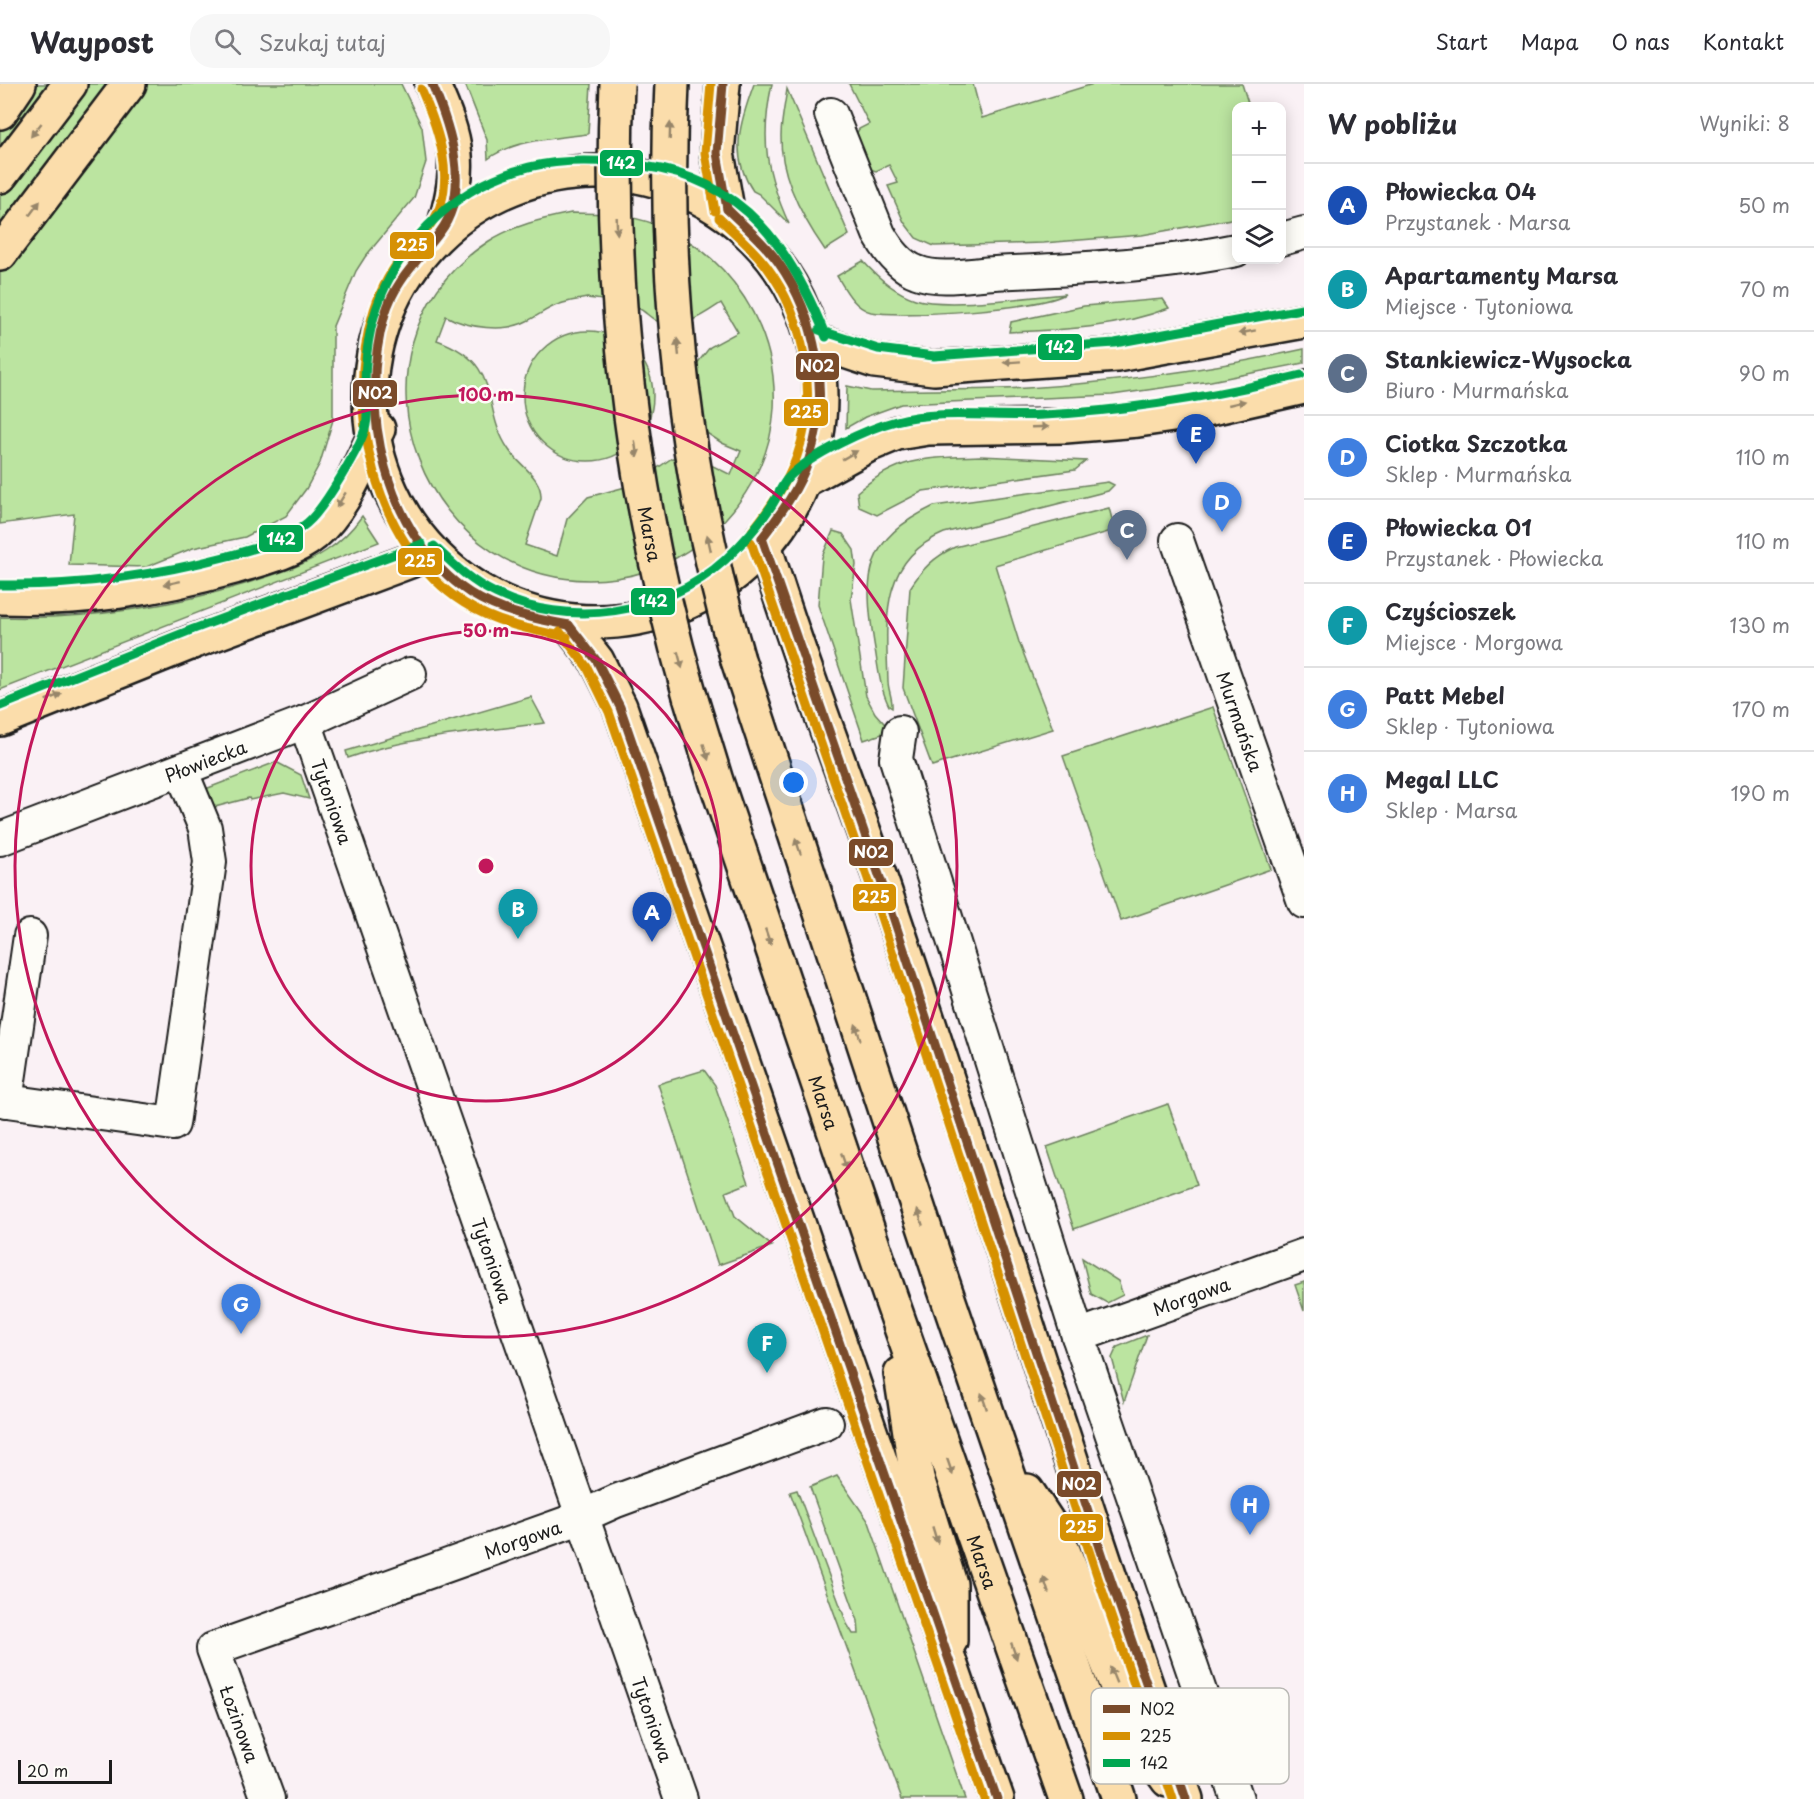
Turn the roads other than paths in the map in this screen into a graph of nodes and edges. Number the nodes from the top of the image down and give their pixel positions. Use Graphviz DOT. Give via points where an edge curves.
graph roads {
  1 [pos="19,84"];
  2 [pos="70,84"];
  3 [pos="129,84"];
  4 [pos="432,84"];
  5 [pos="617,84"];
  6 [pos="672,84"];
  7 [pos="723,84"];
  8 [pos="0,112"];
  9 [pos="831,114"];
  10 [pos="0,176"];
  11 [pos="727,209"];
  12 [pos="444,227"];
  13 [pos="1304,232"];
  14 [pos="1286,237"];
  15 [pos="1232,250"];
  16 [pos="0,255"];
  17 [pos="1304,321"];
  18 [pos="815,341"];
  19 [pos="1304,387"];
  20 [pos="378,429"];
  21 [pos="799,483"];
  22 [pos="762,538"];
  23 [pos="1177,540"];
  24 [pos="426,555"];
  25 [pos="0,597"];
  26 [pos="569,625"];
  27 [pos="410,674"];
  28 [pos="0,719"];
  29 [pos="305,722"];
  30 [pos="900,732"];
  31 [pos="181,770"];
  32 [pos="0,839"];
  33 [pos="1304,902"];
  34 [pos="30,936"];
  35 [pos="3,1100"];
  36 [pos="1304,1255"];
  37 [pos="889,1293"];
  38 [pos="1078,1336"];
  39 [pos="827,1423"];
  40 [pos="1004,1456"];
  41 [pos="581,1517"];
  42 [pos="213,1650"];
  43 [pos="951,1668"];
  44 [pos="1118,1688"];
  45 [pos="1147,1688"];
  46 [pos="1199,1688"];
  47 [pos="1091,1715"];
  48 [pos="1114,1784"];
  49 [pos="1170,1784"];
  50 [pos="1181,1784"];
  51 [pos="1232,1784"];
  52 [pos="268,1799"];
  53 [pos="681,1799"];
  54 [pos="998,1799"];
  55 [pos="1066,1799"];
  56 [pos="1119,1799"];
  57 [pos="1181,1799"];
  58 [pos="1186,1799"];
  59 [pos="1237,1799"];
  1 -- 8 [label="main road"];
  2 -- 10 [label="main road, one-way"];
  16 -- 3 [label="main road, one-way"];
  4 -- 12 [label="main road" via="453,134 456,160"];
  5 -- 37 [label="main road, Marsa, one-way, bridge" via="618,267 628,391 655,558 697,719"];
  40 -- 6 [label="main road, one-way, bridge" via="849,1005 738,660 703,516 685,405 673,282"];
  7 -- 11 [label="main road" via="717,153"];
  9 -- 15 [label="street" via="879,234 888,249 916,272 940,276 1083,268"];
  11 -- 12 [label="main road" via="651,177 558,175 510,186"];
  11 -- 18 [label="main road" via="783,268"];
  12 -- 20 [label="main road" via="400,282 385,314 377,379"];
  13 -- 14 [label="street"];
  17 -- 18 [label="main road, one-way" via="1118,355 934,368 875,361"];
  18 -- 21 [label="main road" via="819,414"];
  21 -- 19 [label="main road, one-way" via="897,433 928,428 1065,426 1138,420 1194,412"];
  20 -- 24 [label="main road" via="397,503"];
  20 -- 25 [label="main road, one-way" via="344,498 329,518 313,535 287,550 189,580 135,591"];
  21 -- 22 [label="main road"];
  22 -- 26 [label="main road" via="726,575 667,610 636,621"];
  22 -- 45 [label="main road" via="886,896"];
  23 -- 33 [label="street, Murmańska"];
  24 -- 26 [label="main road" via="459,586 488,603 525,617"];
  28 -- 24 [label="main road, one-way"];
  26 -- 43 [label="main road" via="597,661 620,707"];
  27 -- 29 [label="street, Płowiecka"];
  29 -- 31 [label="street, Płowiecka"];
  29 -- 41 [label="street, Tytoniowa"];
  30 -- 38 [label="street" via="896,759"];
  31 -- 32 [label="street, Płowiecka"];
  31 -- 35 [label="street" via="205,828 210,862 173,1124"];
  34 -- 35 [label="street"];
  36 -- 38 [label="street, Morgowa"];
  37 -- 43 [label="main road, one-way" via="917,1478 950,1584"];
  37 -- 55 [label="main road, Marsa, one-way"];
  38 -- 46 [label="street"];
  39 -- 41 [label="street, Morgowa"];
  44 -- 40 [label="main road, one-way" via="1058,1538"];
  47 -- 40 [label="main road, one-way"];
  41 -- 42 [label="street, Morgowa"];
  41 -- 53 [label="street, Tytoniowa"];
  42 -- 52 [label="street, Łozinowa"];
  43 -- 54 [label="main road"];
  56 -- 48 [label="main road, one-way"];
  57 -- 49 [label="main road, one-way"];
  50 -- 58 [label="main road"];
  51 -- 59 [label="street"];
}
